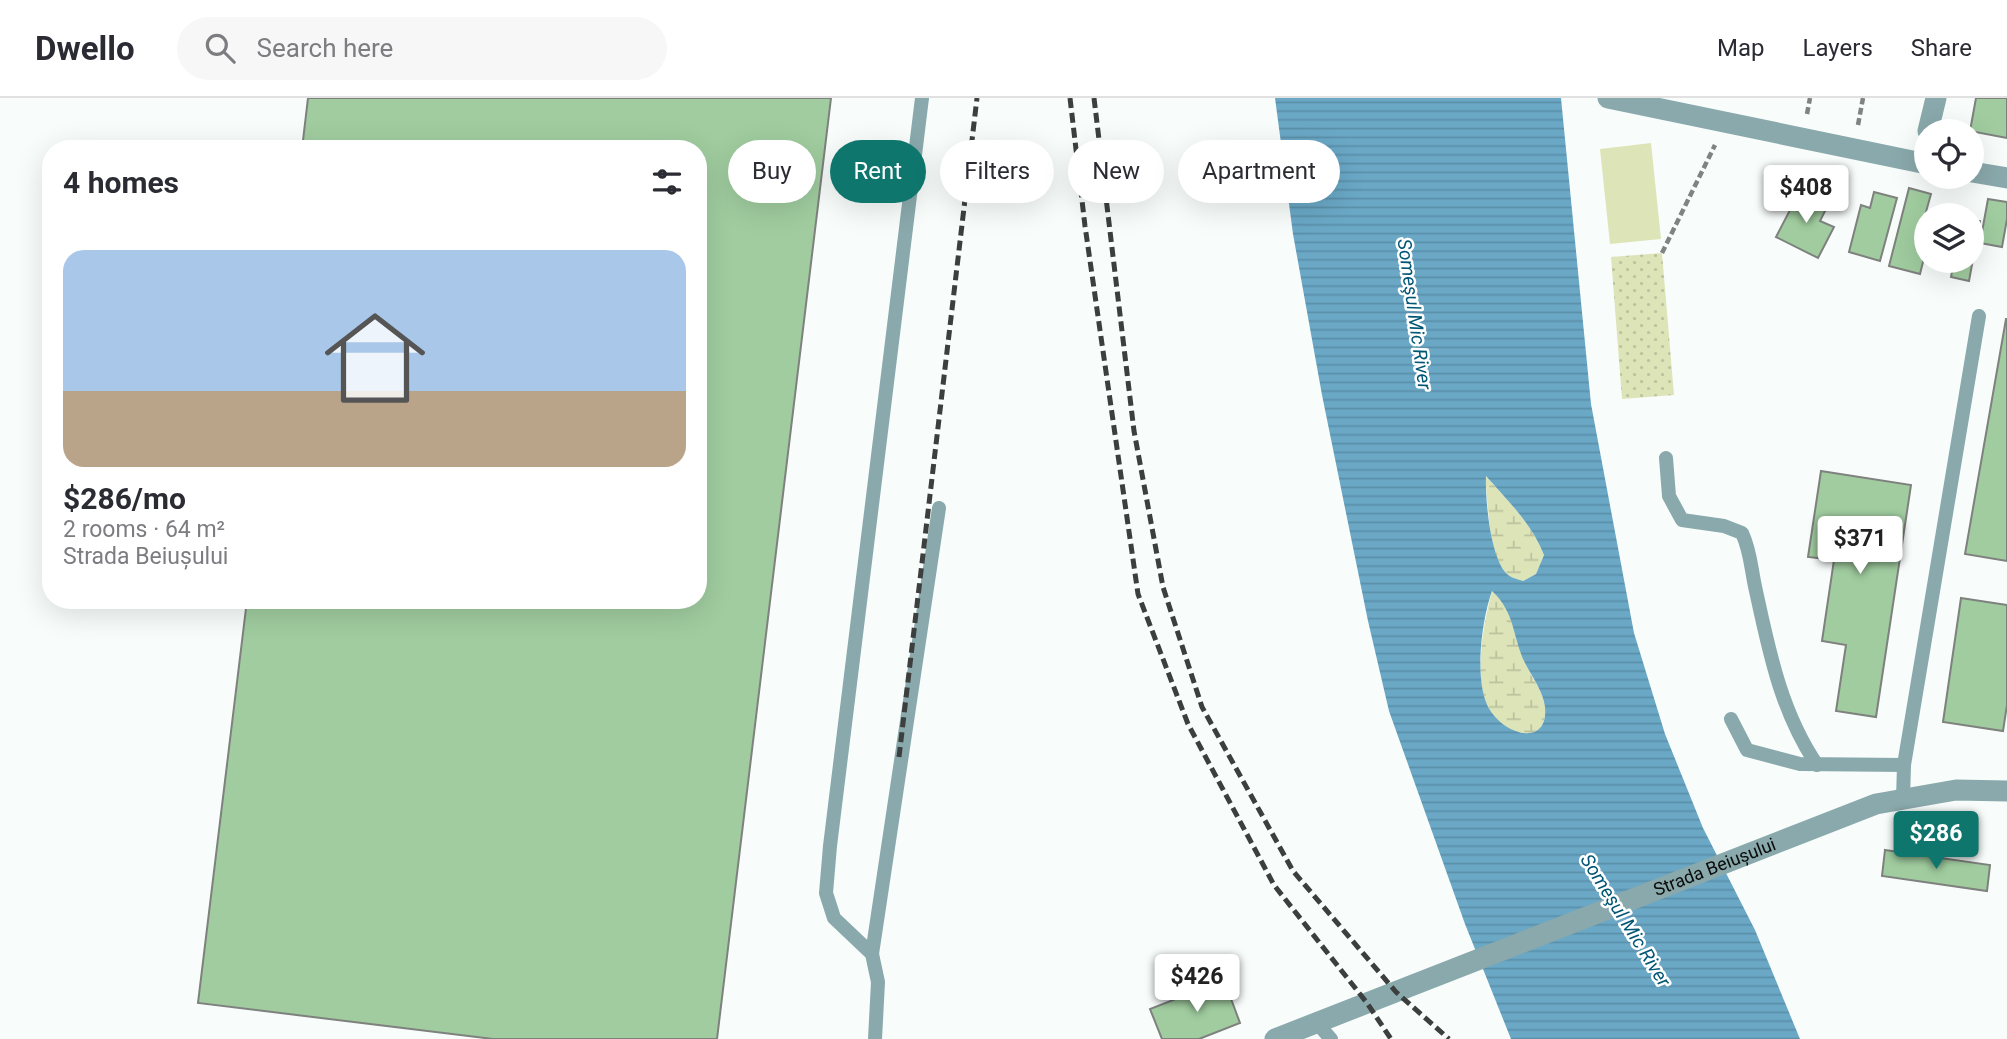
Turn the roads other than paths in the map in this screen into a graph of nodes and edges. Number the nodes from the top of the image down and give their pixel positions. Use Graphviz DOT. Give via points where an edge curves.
graph roads {
  1 [pos="922,98"];
  2 [pos="1608,98"];
  3 [pos="1936,98"];
  4 [pos="1931,119"];
  5 [pos="1914,161"];
  6 [pos="1984,174"];
  7 [pos="2007,178"];
  8 [pos="1979,316"];
  9 [pos="1666,458"];
  10 [pos="939,508"];
  11 [pos="1731,719"];
  12 [pos="1816,765"];
  13 [pos="1904,765"];
  14 [pos="2007,792"];
  15 [pos="1903,799"];
  16 [pos="872,954"];
  17 [pos="1324,1031"];
  18 [pos="875,1039"];
  19 [pos="1275,1039"];
  1 -- 16 [label="lane" via="827,893 834,918"];
  2 -- 5 [label="street"];
  3 -- 4 [label="street"];
  6 -- 7 [label="street"];
  8 -- 13 [label="lane"];
  9 -- 12 [label="lane" via="1669,496 1682,520 1742,533 1787,712"];
  10 -- 16 [label="lane"];
  11 -- 12 [label="lane" via="1747,750"];
  12 -- 13 [label="lane"];
  13 -- 15 [label="lane"];
  14 -- 15 [label="street, Strada Beiușului" via="1956,790"];
  15 -- 17 [label="street, Strada Beiușului" via="1876,804 1460,967"];
  16 -- 18 [label="lane" via="878,982"];
  17 -- 19 [label="street, Strada Beiușului"];
}
